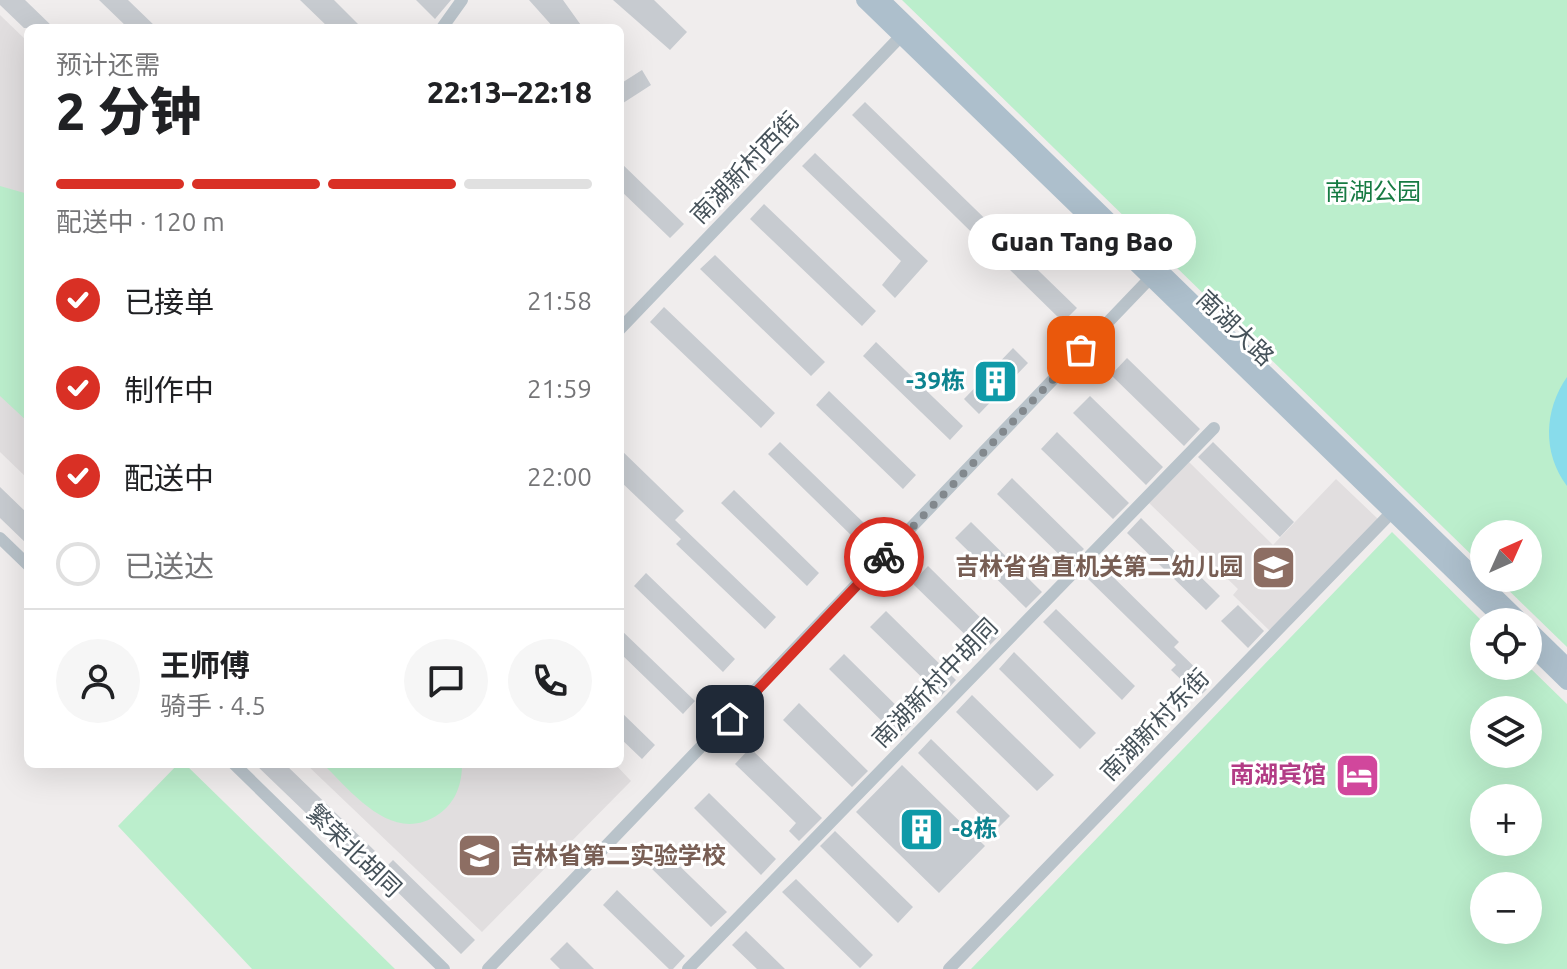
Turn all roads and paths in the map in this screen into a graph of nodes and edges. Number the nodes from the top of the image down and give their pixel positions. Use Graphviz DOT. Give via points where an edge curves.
graph roads {
  1 [pos="462,0"];
  2 [pos="864,0"];
  3 [pos="882,0"];
  4 [pos="445,24"];
  5 [pos="901,36"];
  6 [pos="1154,274"];
  7 [pos="624,325"];
  8 [pos="1214,428"];
  9 [pos="1392,512"];
  10 [pos="0,538"];
  11 [pos="24,561"];
  12 [pos="1491,608"];
  13 [pos="1507,608"];
  14 [pos="1542,642"];
  15 [pos="1542,658"];
  16 [pos="1567,666"];
  17 [pos="1567,682"];
  18 [pos="238,768"];
  19 [pos="444,969"];
  20 [pos="488,969"];
  21 [pos="688,969"];
  22 [pos="949,969"];
  1 -- 4 [label="street"];
  2 -- 5 [label="main road, 南湖大路"];
  3 -- 6 [label="main road, 南湖大路"];
  5 -- 6 [label="main road, 南湖大路"];
  5 -- 7 [label="street, 南湖新村西街"];
  6 -- 9 [label="main road, 南湖大路"];
  6 -- 13 [label="main road, 南湖大路"];
  6 -- 20 [label="street"];
  8 -- 21 [label="street, 南湖新村中胡同"];
  9 -- 12 [label="main road, 南湖大路"];
  9 -- 22 [label="street, 南湖新村东街"];
  10 -- 11 [label="street"];
  14 -- 16 [label="main road"];
  15 -- 17 [label="main road"];
  18 -- 19 [label="street, 繁荣北胡同"];
}
